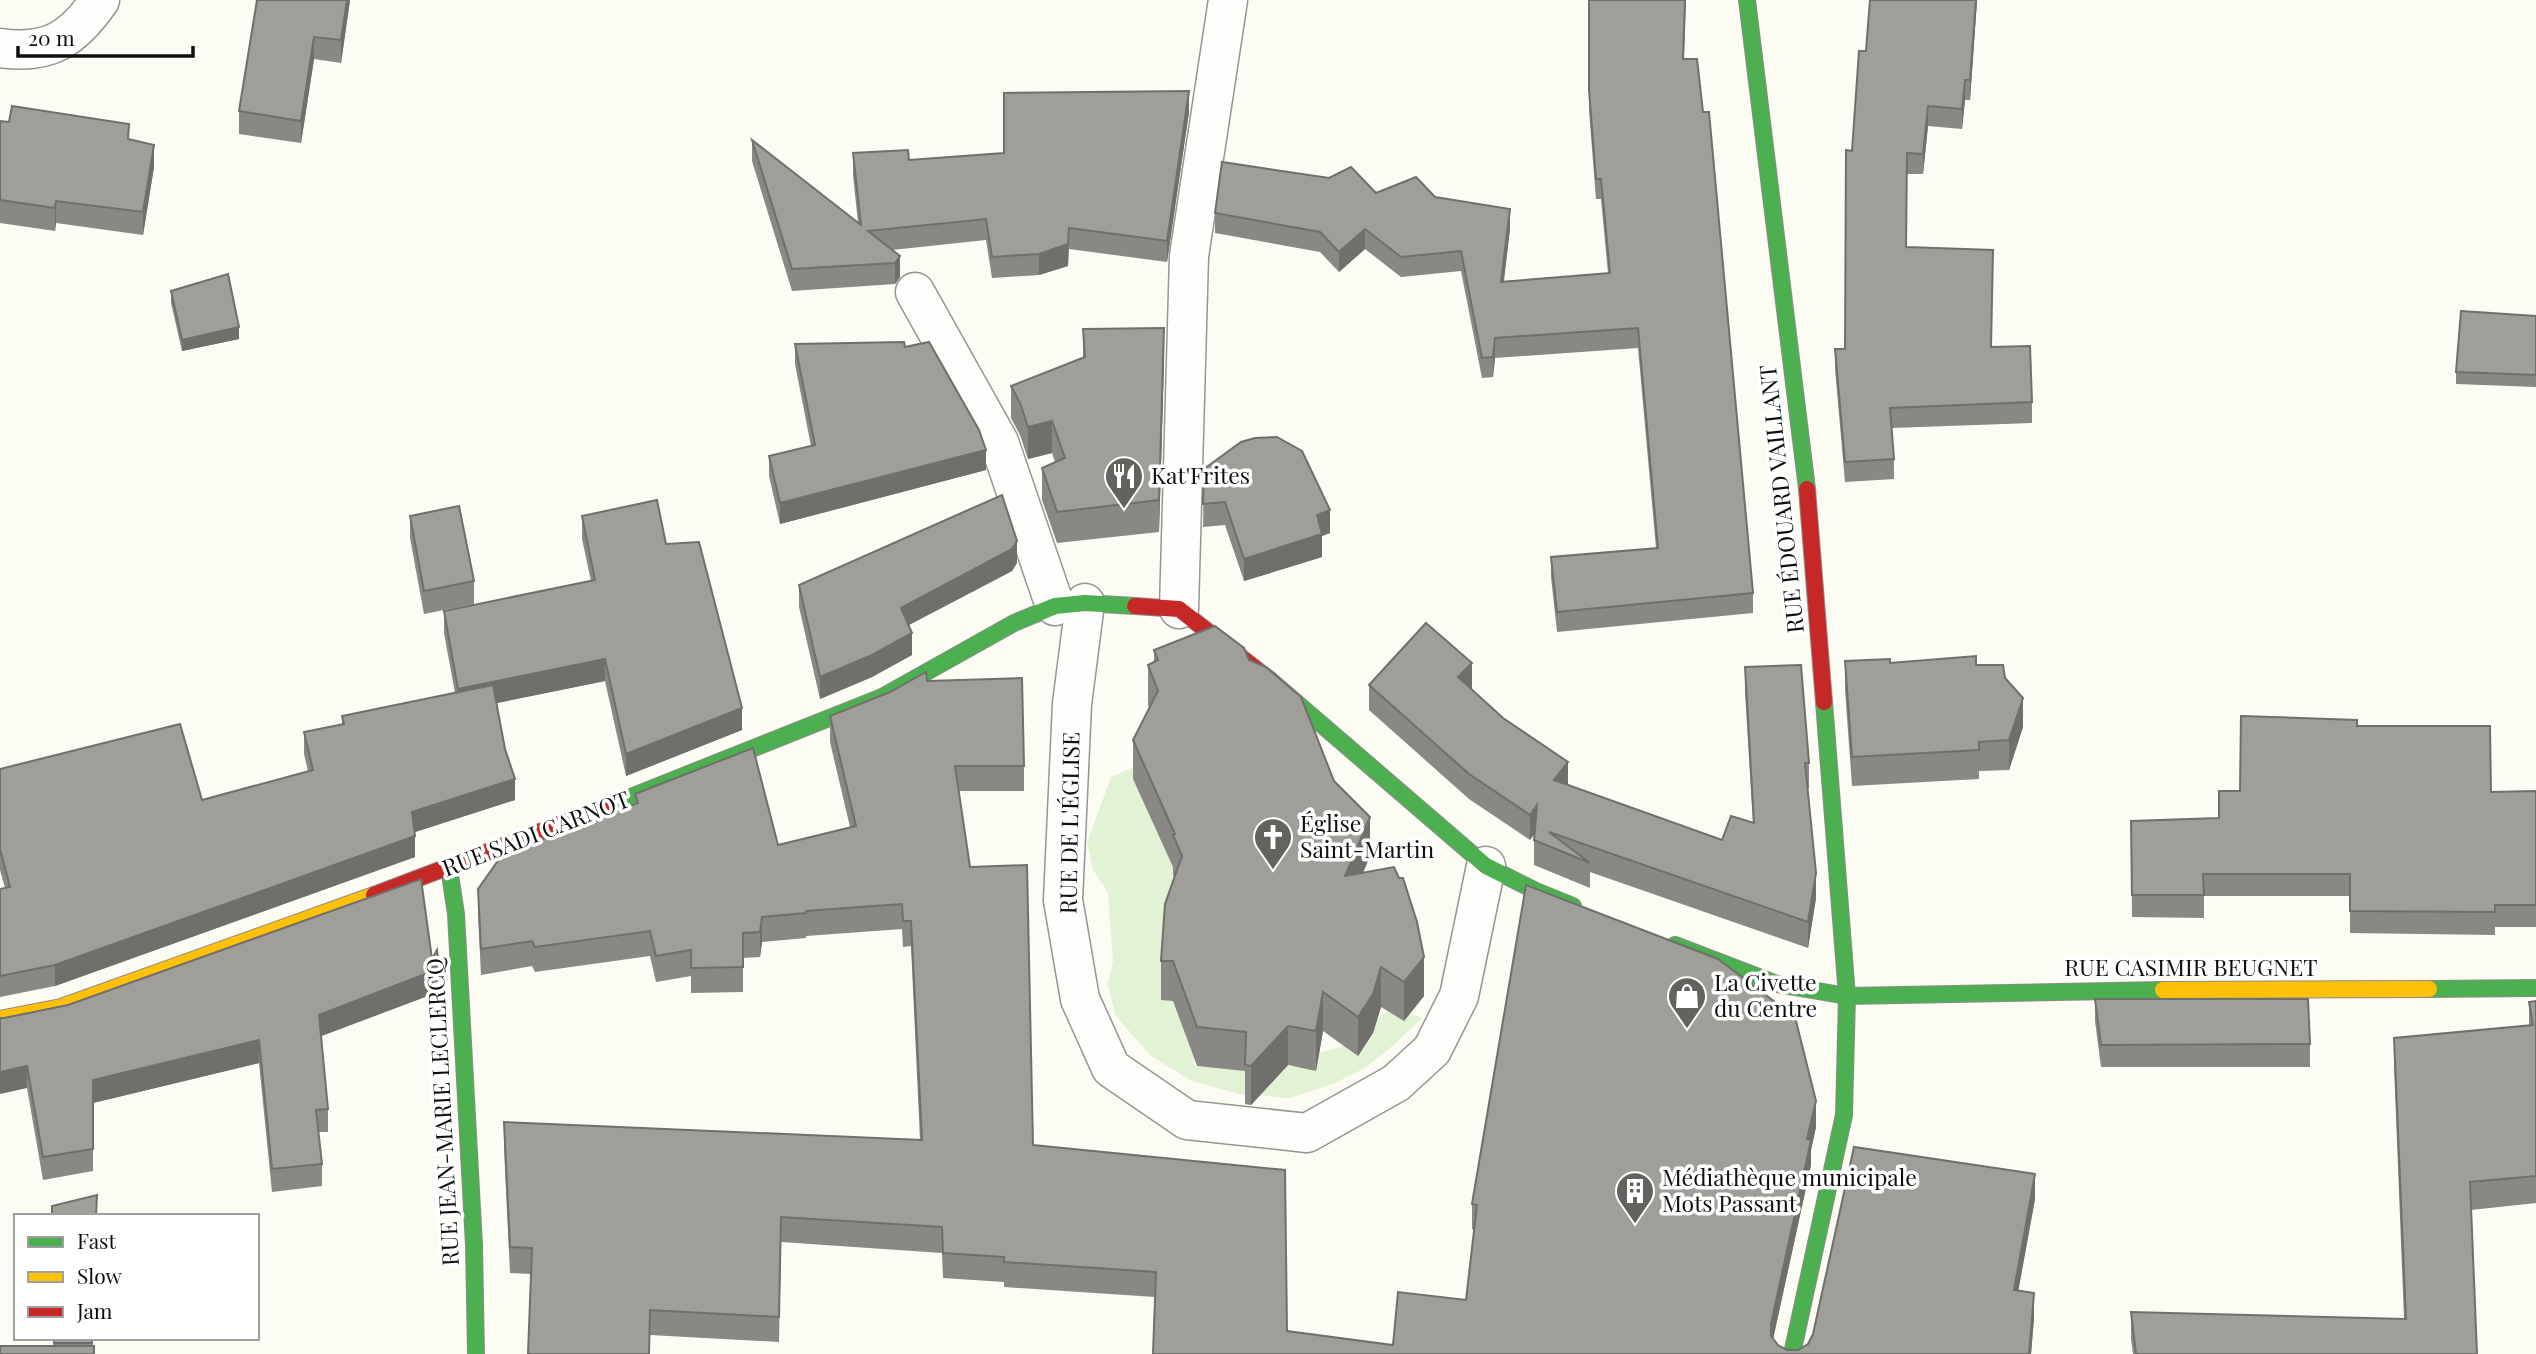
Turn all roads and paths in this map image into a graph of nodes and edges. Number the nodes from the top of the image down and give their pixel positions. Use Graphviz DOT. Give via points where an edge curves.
graph roads {
  1 [pos="100,0"];
  2 [pos="1228,0"];
  3 [pos="1747,0"];
  4 [pos="0,48"];
  5 [pos="915,292"];
  6 [pos="1070,605"];
  7 [pos="1179,609"];
  8 [pos="1486,866"];
  9 [pos="449,868"];
  10 [pos="1587,911"];
  11 [pos="1663,940"];
  12 [pos="2536,988"];
  13 [pos="1846,996"];
  14 [pos="0,1019"];
  15 [pos="476,1354"];
  16 [pos="1792,1354"];
  1 -- 4 [label="street" via="82,26 57,43 21,51"];
  2 -- 7 [label="street" via="1189,257"];
  3 -- 13 [label="street, RUE ÉDOUARD VAILLANT" via="1805,465"];
  5 -- 6 [label="street" via="999,442"];
  6 -- 7 [label="street, RUE SADI CARNOT"];
  6 -- 8 [label="street, RUE DE L'ÉGLISE" via="1072,705 1063,900 1080,999 1111,1068 1187,1120 1307,1133 1396,1083 1432,1050 1459,996"];
  6 -- 9 [label="street, RUE SADI CARNOT" via="1014,624 882,697"];
  7 -- 8 [label="street" via="1261,673"];
  8 -- 10 [label="street"];
  9 -- 14 [label="street, RUE SADI CARNOT" via="61,1007"];
  9 -- 15 [label="street, RUE JEAN-MARIE LECLERCQ" via="474,1245"];
  11 -- 13 [label="street" via="1777,985"];
  12 -- 13 [label="street, RUE CASIMIR BEUGNET"];
  13 -- 16 [label="street, RUE ÉDOUARD VAILLANT" via="1844,1115"];
}
